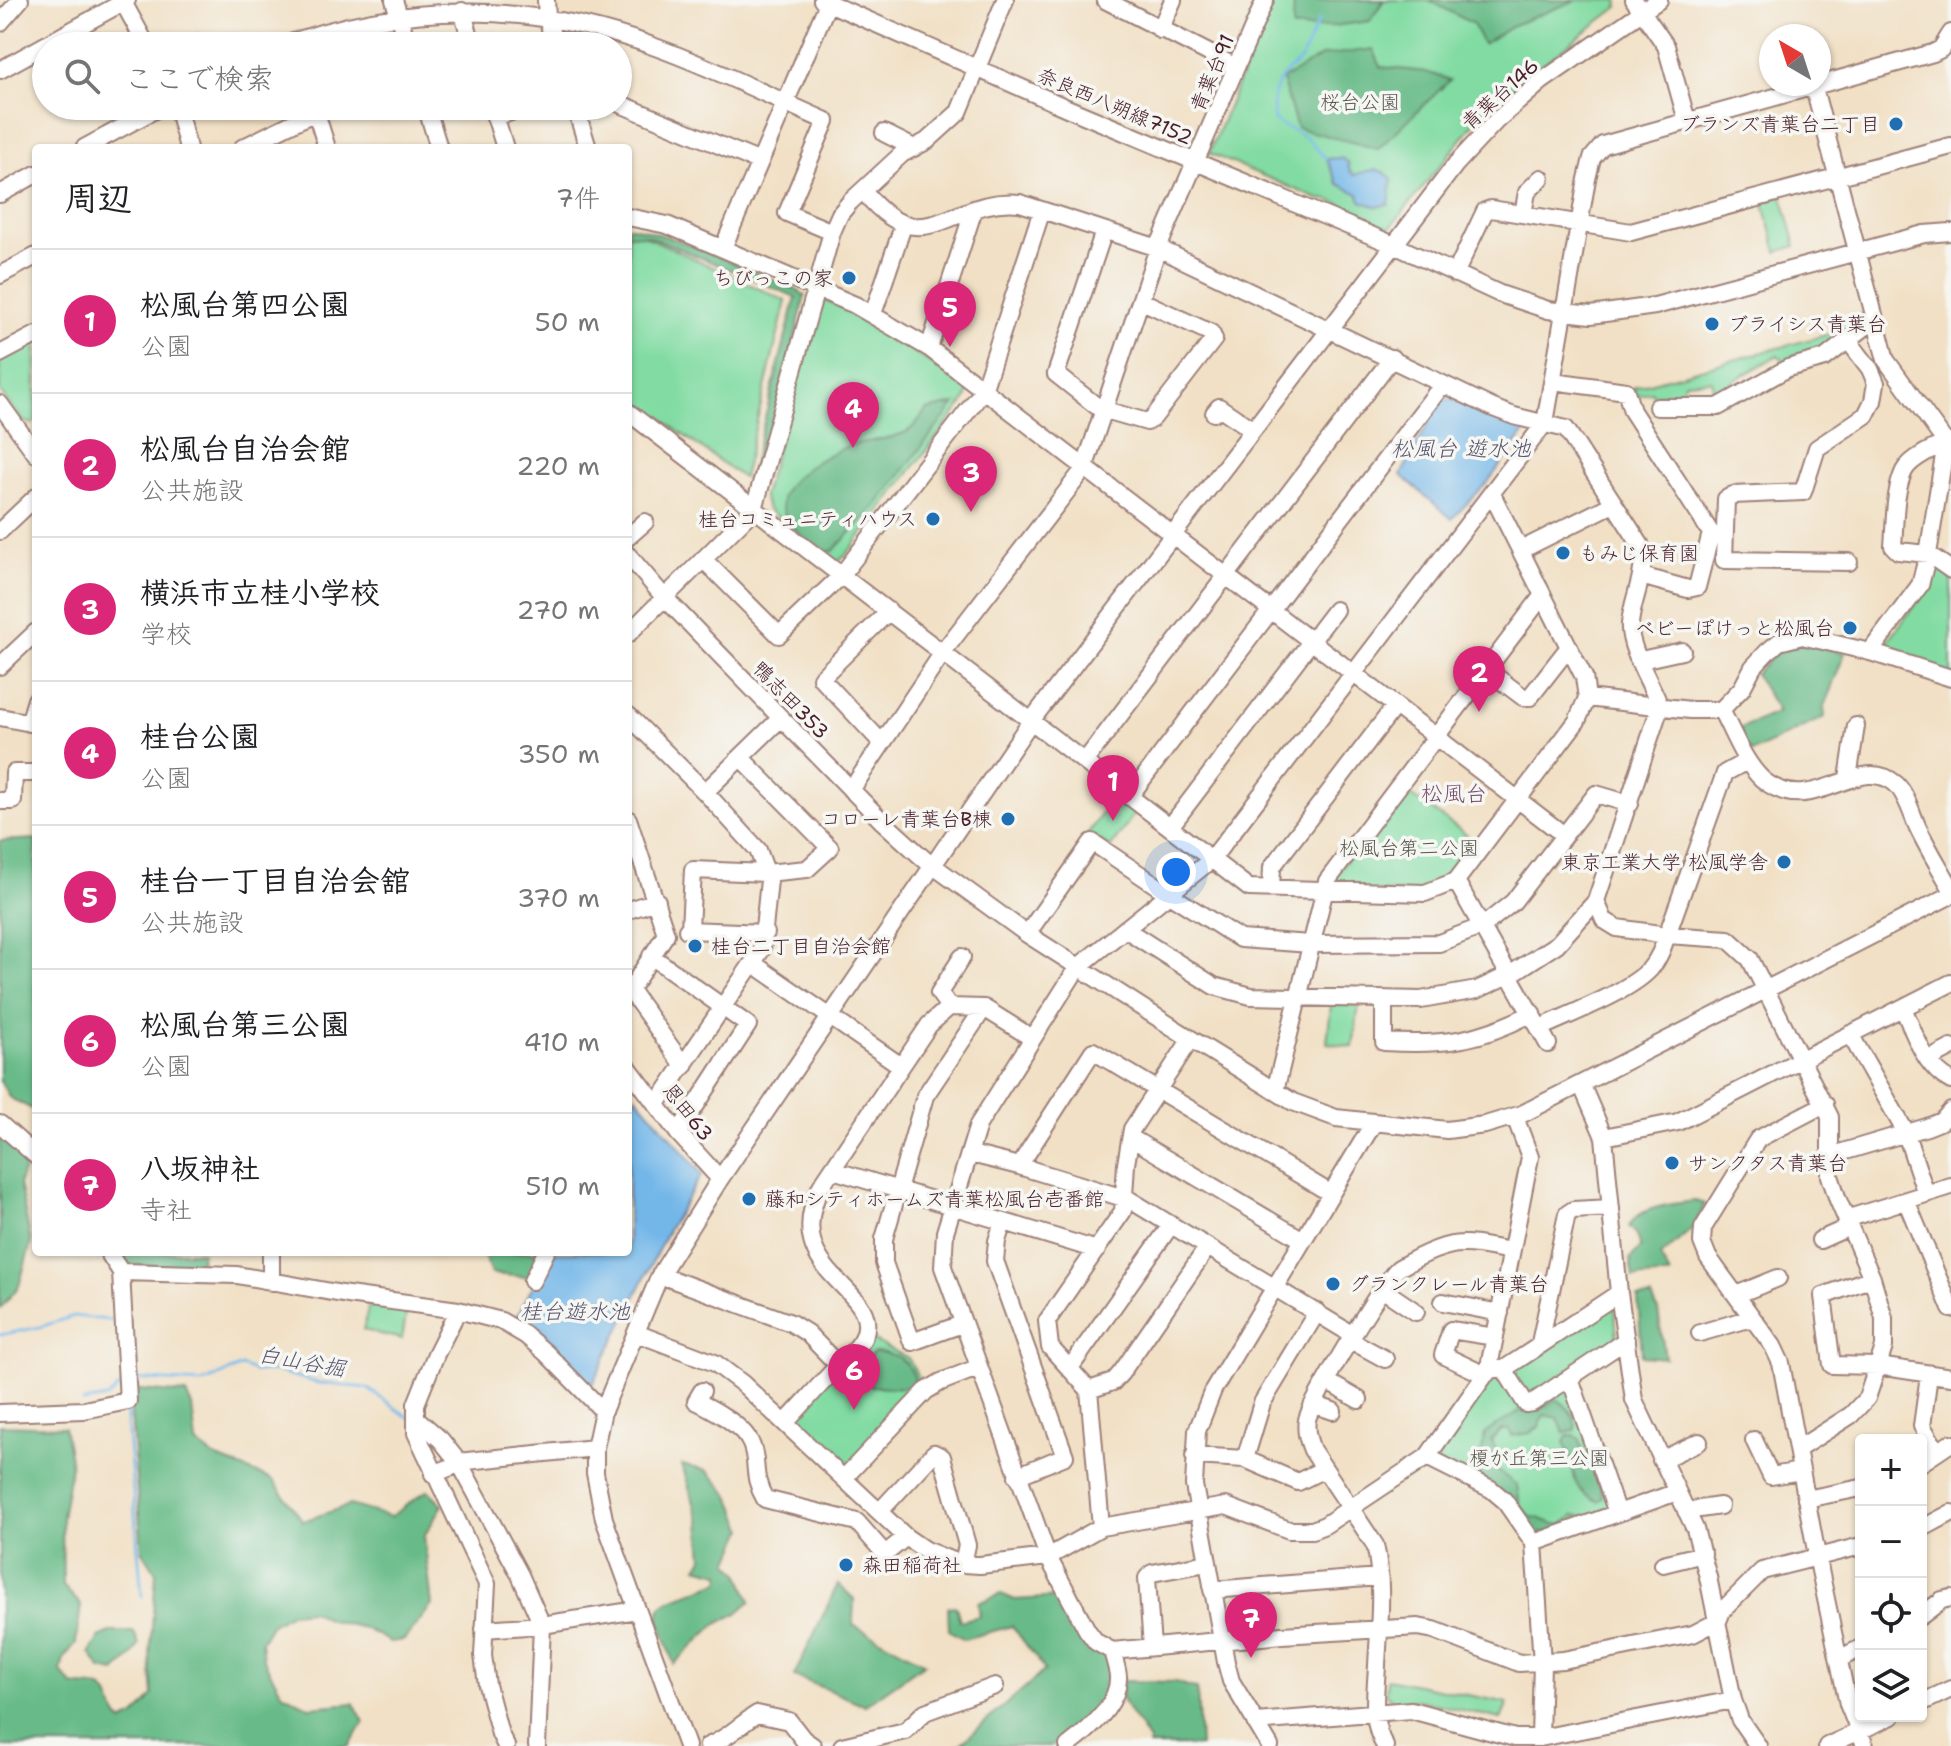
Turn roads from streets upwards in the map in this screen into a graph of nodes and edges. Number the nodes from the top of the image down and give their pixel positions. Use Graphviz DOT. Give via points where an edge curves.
graph roads {
  1 [pos="20,0"];
  2 [pos="546,0"];
  3 [pos="1005,0"];
  4 [pos="1105,0"];
  5 [pos="1173,0"];
  6 [pos="1265,0"];
  7 [pos="1659,0"];
  8 [pos="124,1"];
  9 [pos="825,1"];
  10 [pos="1638,6"];
  11 [pos="396,7"];
  12 [pos="462,11"];
  13 [pos="547,18"];
  14 [pos="0,23"];
  15 [pos="1160,30"];
  16 [pos="68,32"];
  17 [pos="140,32"];
  18 [pos="326,32"];
  19 [pos="404,32"];
  20 [pos="469,32"];
  21 [pos="551,32"];
  22 [pos="607,32"];
  23 [pos="1951,33"];
  24 [pos="632,40"];
  25 [pos="32,52"];
  26 [pos="1236,67"];
  27 [pos="976,68"];
  28 [pos="0,70"];
  29 [pos="1831,83"];
  30 [pos="1783,96"];
  31 [pos="1816,96"];
  32 [pos="786,104"];
  33 [pos="632,109"];
  34 [pos="136,120"];
  35 [pos="181,120"];
  36 [pos="295,120"];
  37 [pos="318,120"];
  38 [pos="430,120"];
  39 [pos="497,120"];
  40 [pos="579,120"];
  41 [pos="1687,121"];
  42 [pos="884,133"];
  43 [pos="91,144"];
  44 [pos="187,144"];
  45 [pos="251,144"];
  46 [pos="326,144"];
  47 [pos="438,144"];
  48 [pos="504,144"];
  49 [pos="587,144"];
  50 [pos="1951,146"];
  51 [pos="914,148"];
  52 [pos="760,162"];
  53 [pos="1195,162"];
  54 [pos="32,176"];
  55 [pos="1837,176"];
  56 [pos="1541,178"];
  57 [pos="864,192"];
  58 [pos="0,194"];
  59 [pos="974,209"];
  60 [pos="1042,210"];
  61 [pos="1523,214"];
  62 [pos="632,218"];
  63 [pos="1580,224"];
  64 [pos="903,226"];
  65 [pos="1104,231"];
  66 [pos="832,232"];
  67 [pos="1951,232"];
  68 [pos="1394,245"];
  69 [pos="723,248"];
  70 [pos="1158,248"];
  71 [pos="1857,253"];
  72 [pos="32,258"];
  73 [pos="1455,274"];
  74 [pos="0,275"];
  75 [pos="816,288"];
  76 [pos="1142,301"];
  77 [pos="1566,312"];
  78 [pos="873,314"];
  79 [pos="1874,320"];
  80 [pos="1328,329"];
  81 [pos="32,337"];
  82 [pos="1848,340"];
  83 [pos="929,348"];
  84 [pos="0,354"];
  85 [pos="1392,358"];
  86 [pos="1553,381"];
  87 [pos="1443,384"];
  88 [pos="983,391"];
  89 [pos="0,404"];
  90 [pos="1219,407"];
  91 [pos="1657,407"];
  92 [pos="1104,412"];
  93 [pos="632,415"];
  94 [pos="1545,423"];
  95 [pos="1253,430"];
  96 [pos="29,432"];
  97 [pos="1949,442"];
  98 [pos="1084,469"];
  99 [pos="1492,494"];
  100 [pos="32,501"];
  101 [pos="1613,504"];
  102 [pos="754,509"];
  103 [pos="645,522"];
  104 [pos="0,531"];
  105 [pos="632,533"];
  106 [pos="1173,536"];
  107 [pos="1521,550"];
  108 [pos="1928,554"];
  109 [pos="703,559"];
  110 [pos="632,560"];
  111 [pos="1849,562"];
  112 [pos="1951,570"];
  113 [pos="1641,576"];
  114 [pos="840,577"];
  115 [pos="1226,577"];
  116 [pos="1543,595"];
  117 [pos="664,597"];
  118 [pos="1335,610"];
  119 [pos="889,611"];
  120 [pos="1271,612"];
  121 [pos="632,630"];
  122 [pos="32,636"];
  123 [pos="1311,643"];
  124 [pos="1569,647"];
  125 [pos="1682,651"];
  126 [pos="1870,652"];
  127 [pos="943,654"];
  128 [pos="1641,660"];
  129 [pos="0,666"];
  130 [pos="1487,670"];
  131 [pos="1353,675"];
  132 [pos="1951,678"];
  133 [pos="1587,698"];
  134 [pos="1395,706"];
  135 [pos="1660,707"];
  136 [pos="1721,710"];
  137 [pos="0,717"];
  138 [pos="781,718"];
  139 [pos="632,719"];
  140 [pos="1031,721"];
  141 [pos="32,724"];
  142 [pos="1856,726"];
  143 [pos="1437,737"];
  144 [pos="882,743"];
  145 [pos="741,758"];
  146 [pos="1085,761"];
  147 [pos="1747,761"];
  148 [pos="7,773"];
  149 [pos="32,773"];
  150 [pos="1848,778"];
  151 [pos="851,790"];
  152 [pos="705,792"];
  153 [pos="1129,797"];
  154 [pos="1518,799"];
  155 [pos="0,801"];
  156 [pos="1630,804"];
  157 [pos="1170,827"];
  158 [pos="632,830"];
  159 [pos="1564,835"];
  160 [pos="1211,860"];
  161 [pos="932,866"];
  162 [pos="766,873"];
  163 [pos="1456,881"];
  164 [pos="1271,888"];
  165 [pos="1951,888"];
  166 [pos="1325,890"];
  167 [pos="1169,894"];
  168 [pos="1951,895"];
  169 [pos="657,901"];
  170 [pos="1596,901"];
  171 [pos="632,909"];
  172 [pos="1483,926"];
  173 [pos="1125,929"];
  174 [pos="766,933"];
  175 [pos="1027,934"];
  176 [pos="1667,935"];
  177 [pos="1311,944"];
  178 [pos="651,956"];
  179 [pos="962,957"];
  180 [pos="754,964"];
  181 [pos="1078,967"];
  182 [pos="1511,974"];
  183 [pos="1951,983"];
  184 [pos="632,986"];
  185 [pos="1765,988"];
  186 [pos="632,995"];
  187 [pos="1297,999"];
  188 [pos="1384,1001"];
  189 [pos="724,1007"];
  190 [pos="949,1007"];
  191 [pos="984,1008"];
  192 [pos="1903,1008"];
  193 [pos="830,1017"];
  194 [pos="1540,1028"];
  195 [pos="1850,1034"];
  196 [pos="1032,1038"];
  197 [pos="1191,1039"];
  198 [pos="1951,1048"];
  199 [pos="1802,1059"];
  200 [pos="1928,1060"];
  201 [pos="684,1066"];
  202 [pos="901,1066"];
  203 [pos="632,1072"];
  204 [pos="1951,1081"];
  205 [pos="1581,1084"];
  206 [pos="1158,1090"];
  207 [pos="1275,1091"];
  208 [pos="657,1104"];
  209 [pos="1825,1104"];
  210 [pos="1951,1111"];
  211 [pos="1515,1117"];
  212 [pos="0,1124"];
  213 [pos="1373,1124"];
  214 [pos="678,1133"];
  215 [pos="1905,1134"];
  216 [pos="1604,1137"];
  217 [pos="1131,1138"];
  218 [pos="32,1152"];
  219 [pos="971,1154"];
  220 [pos="1829,1156"];
  221 [pos="1019,1166"];
  222 [pos="833,1170"];
  223 [pos="720,1179"];
  224 [pos="1951,1186"];
  225 [pos="898,1190"];
  226 [pos="1330,1193"];
  227 [pos="1926,1194"];
  228 [pos="1126,1199"];
  229 [pos="1906,1200"];
  230 [pos="954,1207"];
  231 [pos="1611,1208"];
  232 [pos="1003,1222"];
  233 [pos="1848,1223"];
  234 [pos="1171,1225"];
  235 [pos="1303,1240"];
  236 [pos="1820,1240"];
  237 [pos="1207,1248"];
  238 [pos="1097,1250"];
  239 [pos="1511,1251"];
  240 [pos="111,1256"];
  241 [pos="271,1256"];
  242 [pos="544,1256"];
  243 [pos="1951,1259"];
  244 [pos="1934,1266"];
  245 [pos="121,1272"];
  246 [pos="660,1275"];
  247 [pos="1778,1278"];
  248 [pos="1872,1278"];
  249 [pos="532,1281"];
  250 [pos="271,1282"];
  251 [pos="1275,1286"];
  252 [pos="1382,1289"];
  253 [pos="1619,1293"];
  254 [pos="1736,1295"];
  255 [pos="1443,1302"];
  256 [pos="1951,1309"];
  257 [pos="458,1310"];
  258 [pos="1317,1312"];
  259 [pos="1416,1312"];
  260 [pos="1500,1313"];
  261 [pos="1752,1318"];
  262 [pos="962,1324"];
  263 [pos="636,1333"];
  264 [pos="1700,1333"];
  265 [pos="1495,1337"];
  266 [pos="1352,1338"];
  267 [pos="1626,1340"];
  268 [pos="1540,1343"];
  269 [pos="1385,1359"];
  270 [pos="838,1365"];
  271 [pos="1878,1366"];
  272 [pos="977,1368"];
  273 [pos="1070,1368"];
  274 [pos="1504,1369"];
  275 [pos="1485,1375"];
  276 [pos="1929,1375"];
  277 [pos="1951,1377"];
  278 [pos="1570,1378"];
  279 [pos="1326,1381"];
  280 [pos="1089,1390"];
  281 [pos="702,1391"];
  282 [pos="1359,1400"];
  283 [pos="1313,1404"];
  284 [pos="603,1411"];
  285 [pos="1333,1411"];
  286 [pos="0,1413"];
  287 [pos="416,1418"];
  288 [pos="786,1422"];
  289 [pos="1754,1440"];
  290 [pos="1699,1442"];
  291 [pos="1944,1447"];
  292 [pos="595,1448"];
  293 [pos="1798,1449"];
  294 [pos="1194,1456"];
  295 [pos="1427,1457"];
  296 [pos="1245,1459"];
  297 [pos="1927,1459"];
  298 [pos="1661,1460"];
  299 [pos="460,1464"];
  300 [pos="1324,1469"];
  301 [pos="1801,1471"];
  302 [pos="433,1474"];
  303 [pos="1017,1476"];
  304 [pos="844,1478"];
  305 [pos="1855,1489"];
  306 [pos="1677,1492"];
  307 [pos="1806,1499"];
  308 [pos="1720,1506"];
  309 [pos="1350,1509"];
  310 [pos="1198,1510"];
  311 [pos="880,1511"];
  312 [pos="1686,1511"];
  313 [pos="1617,1513"];
  314 [pos="1951,1513"];
  315 [pos="1927,1526"];
  316 [pos="1101,1527"];
  317 [pos="906,1537"];
  318 [pos="1534,1543"];
  319 [pos="1855,1547"];
  320 [pos="1703,1554"];
  321 [pos="1817,1556"];
  322 [pos="1048,1557"];
  323 [pos="1207,1563"];
  324 [pos="963,1564"];
  325 [pos="1663,1564"];
  326 [pos="1379,1577"];
  327 [pos="1212,1590"];
  328 [pos="1951,1598"];
  329 [pos="637,1610"];
  330 [pos="1927,1611"];
  331 [pos="1718,1621"];
  332 [pos="542,1625"];
  333 [pos="1379,1628"];
  334 [pos="484,1629"];
  335 [pos="1222,1641"];
  336 [pos="1152,1647"];
  337 [pos="1857,1650"];
  338 [pos="1112,1651"];
  339 [pos="1839,1659"];
  340 [pos="1542,1663"];
  341 [pos="995,1686"];
  342 [pos="1951,1689"];
  343 [pos="1733,1700"];
  344 [pos="1927,1700"];
  345 [pos="1375,1712"];
  346 [pos="1255,1722"];
  347 [pos="1884,1722"];
  348 [pos="1540,1738"];
  349 [pos="1861,1739"];
  350 [pos="506,1746"];
  351 [pos="537,1746"];
  352 [pos="687,1746"];
  353 [pos="708,1746"];
  354 [pos="813,1746"];
  355 [pos="842,1746"];
  356 [pos="1068,1746"];
  357 [pos="1270,1746"];
  358 [pos="1385,1746"];
  359 [pos="1758,1746"];
  360 [pos="1827,1746"];
  1 -- 14 [label="street"];
  2 -- 13 [label="street"];
  3 -- 27 [label="street"];
  4 -- 15 [label="street"];
  5 -- 15 [label="street"];
  6 -- 26 [label="street, 青葉台91"];
  7 -- 10 [label="street, 青葉台146"];
  8 -- 16 [label="street"];
  8 -- 17 [label="street"];
  9 -- 27 [label="street, 奈良西八朔線7152"];
  9 -- 32 [label="street"];
  10 -- 41 [label="street" via="1666,46"];
  10 -- 68 [label="street, 青葉台146" via="1496,121"];
  11 -- 12 [label="street"];
  11 -- 18 [label="street"];
  11 -- 19 [label="street"];
  12 -- 13 [label="street"];
  12 -- 20 [label="street"];
  13 -- 21 [label="street"];
  13 -- 22 [label="street"];
  15 -- 26 [label="street"];
  23 -- 29 [label="street" via="1933,53"];
  24 -- 32 [label="street"];
  25 -- 28 [label="street"];
  26 -- 53 [label="street, 青葉台91"];
  27 -- 51 [label="street" via="959,112"];
  27 -- 53 [label="street, 奈良西八朔線7152"];
  30 -- 41 [label="street"];
  31 -- 55 [label="street"];
  32 -- 52 [label="street"];
  32 -- 66 [label="street" via="826,121 787,213"];
  33 -- 52 [label="street"];
  34 -- 43 [label="street"];
  35 -- 44 [label="street"];
  36 -- 45 [label="street"];
  37 -- 46 [label="street"];
  38 -- 47 [label="street"];
  39 -- 48 [label="street"];
  40 -- 49 [label="street"];
  41 -- 63 [label="street" via="1603,145 1592,158"];
  42 -- 51 [label="street"];
  50 -- 55 [label="street"];
  51 -- 57 [label="street"];
  52 -- 69 [label="street"];
  53 -- 68 [label="street, 奈良西八朔線7152"];
  53 -- 70 [label="street, 青葉台91"];
  54 -- 58 [label="street"];
  55 -- 63 [label="street" via="1631,232"];
  55 -- 71 [label="street"];
  56 -- 61 [label="street" via="1527,192"];
  57 -- 64 [label="street"];
  57 -- 66 [label="street" via="840,214"];
  59 -- 60 [label="street" via="999,201"];
  59 -- 64 [label="street" via="926,225"];
  59 -- 83 [label="street"];
  60 -- 65 [label="street"];
  60 -- 88 [label="street"];
  61 -- 63 [label="street"];
  61 -- 73 [label="street" via="1485,211"];
  62 -- 69 [label="street" via="667,225"];
  63 -- 77 [label="street"];
  64 -- 78 [label="street"];
  65 -- 70 [label="street"];
  65 -- 92 [label="street" via="1056,374"];
  66 -- 75 [label="street"];
  67 -- 71 [label="street, 奈良西八朔線7152"];
  68 -- 73 [label="street, 奈良西八朔線7152"];
  68 -- 80 [label="street, 青葉台146"];
  69 -- 75 [label="street"];
  70 -- 76 [label="street, 青葉台91"];
  70 -- 80 [label="street"];
  71 -- 77 [label="street, 奈良西八朔線7152" via="1655,306 1591,315"];
  71 -- 79 [label="street"];
  72 -- 74 [label="street"];
  73 -- 77 [label="street, 奈良西八朔線7152" via="1500,294"];
  75 -- 78 [label="street"];
  75 -- 102 [label="street"];
  76 -- 92 [label="street, 青葉台91"];
  76 -- 92 [label="street" via="1214,339 1147,422"];
  77 -- 86 [label="street"];
  78 -- 83 [label="street"];
  79 -- 82 [label="street"];
  79 -- 97 [label="street" via="1886,360"];
  80 -- 85 [label="street"];
  80 -- 95 [label="street, 青葉台146"];
  81 -- 84 [label="street"];
  82 -- 91 [label="street" via="1825,358 1788,368 1718,407"];
  82 -- 111 [label="street" via="1876,383 1866,415 1817,448 1803,492 1726,499 1724,560"];
  83 -- 88 [label="street"];
  85 -- 87 [label="street"];
  85 -- 115 [label="street"];
  86 -- 94 [label="street"];
  86 -- 113 [label="street" via="1626,391 1632,411 1711,533 1697,587"];
  87 -- 94 [label="street" via="1493,408"];
  87 -- 120 [label="street"];
  88 -- 98 [label="street"];
  88 -- 114 [label="street"];
  89 -- 96 [label="street"];
  90 -- 95 [label="street"];
  92 -- 98 [label="street, 青葉台91"];
  93 -- 102 [label="street"];
  94 -- 99 [label="street"];
  94 -- 101 [label="street" via="1566,429"];
  95 -- 106 [label="street, 青葉台146"];
  97 -- 108 [label="street"];
  97 -- 108 [label="street" via="1934,446 1905,469 1899,490 1893,546"];
  98 -- 106 [label="street"];
  98 -- 127 [label="street, 青葉台91"];
  99 -- 107 [label="street"];
  99 -- 131 [label="street"];
  100 -- 104 [label="street"];
  101 -- 107 [label="street"];
  101 -- 113 [label="street" via="1640,544"];
  102 -- 109 [label="street"];
  102 -- 114 [label="street"];
  103 -- 105 [label="street"];
  106 -- 115 [label="street"];
  106 -- 140 [label="street, 青葉台146"];
  107 -- 116 [label="street"];
  108 -- 112 [label="street"];
  108 -- 126 [label="street" via="1920,585"];
  109 -- 114 [label="street" via="779,635"];
  109 -- 117 [label="street"];
  110 -- 117 [label="street, 鴨志田353 / 鴨志田353"];
  113 -- 128 [label="street" via="1630,625"];
  114 -- 119 [label="street"];
  115 -- 120 [label="street"];
  115 -- 146 [label="street"];
  116 -- 124 [label="street"];
  116 -- 130 [label="street"];
  117 -- 121 [label="street"];
  117 -- 138 [label="street, 鴨志田353 / 鴨志田353"];
  118 -- 123 [label="street"];
  119 -- 127 [label="street"];
  119 -- 144 [label="street" via="821,678"];
  120 -- 123 [label="street"];
  120 -- 153 [label="street"];
  122 -- 129 [label="street"];
  123 -- 131 [label="street"];
  123 -- 157 [label="street"];
  124 -- 130 [label="street" via="1530,697"];
  124 -- 133 [label="street" via="1584,677"];
  125 -- 128 [label="street"];
  126 -- 132 [label="street"];
  126 -- 136 [label="street" via="1802,636 1779,642"];
  127 -- 140 [label="street"];
  127 -- 144 [label="street, 青葉台91"];
  128 -- 135 [label="street"];
  130 -- 143 [label="street"];
  131 -- 134 [label="street"];
  131 -- 160 [label="street"];
  133 -- 135 [label="street"];
  133 -- 154 [label="street" via="1577,721"];
  134 -- 143 [label="street"];
  134 -- 164 [label="street" via="1272,867"];
  135 -- 136 [label="street"];
  135 -- 156 [label="street"];
  136 -- 147 [label="street"];
  137 -- 141 [label="street"];
  138 -- 145 [label="street"];
  138 -- 151 [label="street, 鴨志田353 / 鴨志田353"];
  139 -- 152 [label="street"];
  140 -- 146 [label="street"];
  140 -- 161 [label="street, 青葉台146"];
  142 -- 150 [label="street"];
  143 -- 154 [label="street"];
  143 -- 166 [label="street"];
  144 -- 151 [label="street, 青葉台91"];
  145 -- 152 [label="street"];
  145 -- 162 [label="street" via="830,848 807,869"];
  146 -- 153 [label="street"];
  147 -- 150 [label="street" via="1763,779 1792,793 1815,793"];
  147 -- 176 [label="street" via="1725,773"];
  148 -- 149 [label="street"];
  148 -- 155 [label="street" via="13,801"];
  150 -- 165 [label="street" via="1876,775 1895,784"];
  151 -- 161 [label="street, 鴨志田353 / 鴨志田353"];
  152 -- 162 [label="street" via="758,850"];
  153 -- 157 [label="street"];
  154 -- 159 [label="street"];
  154 -- 163 [label="street"];
  156 -- 159 [label="street" via="1596,794"];
  156 -- 170 [label="street"];
  157 -- 160 [label="street"];
  158 -- 169 [label="street"];
  159 -- 172 [label="street" via="1513,902"];
  160 -- 164 [label="street" via="1249,888"];
  160 -- 167 [label="street"];
  161 -- 175 [label="street, 鴨志田353"];
  161 -- 193 [label="street, 青葉台146"];
  162 -- 174 [label="street"];
  162 -- 174 [label="street" via="693,870 689,930"];
  163 -- 166 [label="street" via="1425,893"];
  163 -- 172 [label="street"];
  164 -- 166 [label="street"];
  166 -- 177 [label="street"];
  167 -- 173 [label="street"];
  167 -- 175 [label="street" via="1092,842"];
  167 -- 177 [label="street" via="1240,939"];
  168 -- 185 [label="street, 鴨志田353"];
  169 -- 171 [label="street"];
  169 -- 178 [label="street" via="668,931"];
  170 -- 176 [label="street" via="1604,920 1617,928"];
  170 -- 182 [label="street" via="1557,944"];
  172 -- 177 [label="street" via="1439,943"];
  172 -- 182 [label="street"];
  173 -- 181 [label="street"];
  173 -- 187 [label="street" via="1214,986 1251,996"];
  174 -- 180 [label="street"];
  175 -- 181 [label="street, 鴨志田353"];
  176 -- 185 [label="street" via="1728,939 1750,959"];
  176 -- 194 [label="street" via="1649,971"];
  177 -- 187 [label="street"];
  178 -- 184 [label="street"];
  178 -- 189 [label="street"];
  179 -- 190 [label="street" via="939,993"];
  180 -- 189 [label="street"];
  180 -- 193 [label="street"];
  181 -- 196 [label="street"];
  181 -- 197 [label="street, 鴨志田353"];
  182 -- 188 [label="street" via="1477,990"];
  182 -- 194 [label="street"];
  183 -- 192 [label="street"];
  185 -- 199 [label="street"];
  185 -- 205 [label="street, 鴨志田353"];
  186 -- 201 [label="street"];
  187 -- 188 [label="street"];
  187 -- 207 [label="street"];
  188 -- 194 [label="street" via="1384,1042 1428,1045"];
  189 -- 201 [label="street"];
  189 -- 214 [label="street" via="748,1025"];
  190 -- 191 [label="street"];
  190 -- 202 [label="street" via="929,1025"];
  191 -- 196 [label="street"];
  191 -- 225 [label="street" via="925,1096"];
  192 -- 195 [label="street"];
  192 -- 200 [label="street"];
  193 -- 202 [label="street"];
  193 -- 223 [label="street, 青葉台146"];
  195 -- 199 [label="street"];
  195 -- 215 [label="street"];
  196 -- 219 [label="street" via="989,1104"];
  197 -- 206 [label="street"];
  197 -- 207 [label="street, 鴨志田353"];
  198 -- 200 [label="street"];
  199 -- 209 [label="street"];
  199 -- 216 [label="street" via="1678,1122"];
  200 -- 204 [label="street"];
  201 -- 208 [label="street"];
  202 -- 222 [label="street"];
  203 -- 208 [label="street, 恩田63 / 恩田63"];
  205 -- 211 [label="street, 鴨志田353"];
  205 -- 216 [label="street"];
  206 -- 217 [label="street"];
  206 -- 221 [label="street" via="1093,1051"];
  206 -- 226 [label="street"];
  207 -- 213 [label="street, 鴨志田353" via="1322,1115"];
  208 -- 214 [label="street, 恩田63 / 恩田63"];
  209 -- 220 [label="street"];
  209 -- 254 [label="street" via="1758,1139 1703,1228 1708,1257"];
  210 -- 215 [label="street" via="1942,1121"];
  211 -- 213 [label="street, 鴨志田353" via="1447,1130"];
  211 -- 239 [label="street" via="1530,1157"];
  212 -- 218 [label="street"];
  213 -- 226 [label="street"];
  214 -- 223 [label="street, 恩田63 / 恩田63"];
  215 -- 220 [label="street"];
  215 -- 227 [label="street"];
  216 -- 231 [label="street"];
  217 -- 228 [label="street"];
  217 -- 235 [label="street"];
  219 -- 221 [label="street"];
  219 -- 230 [label="street"];
  220 -- 233 [label="street" via="1830,1176"];
  221 -- 228 [label="street"];
  222 -- 225 [label="street"];
  222 -- 270 [label="street" via="812,1205 810,1241 823,1266 862,1308 865,1324 864,1336"];
  223 -- 246 [label="street, 青葉台146"];
  224 -- 227 [label="street"];
  225 -- 230 [label="street"];
  225 -- 262 [label="street" via="884,1239 884,1263 912,1342"];
  226 -- 235 [label="street"];
  227 -- 229 [label="street"];
  228 -- 234 [label="street"];
  228 -- 238 [label="street"];
  229 -- 233 [label="street"];
  229 -- 244 [label="street"];
  230 -- 232 [label="street"];
  230 -- 262 [label="street" via="945,1232 943,1267"];
  231 -- 253 [label="street"];
  231 -- 268 [label="street" via="1567,1214"];
  232 -- 238 [label="street"];
  232 -- 303 [label="street" via="995,1261 1065,1456"];
  233 -- 236 [label="street"];
  233 -- 248 [label="street"];
  234 -- 237 [label="street"];
  234 -- 273 [label="street"];
  235 -- 251 [label="street"];
  237 -- 251 [label="street"];
  237 -- 280 [label="street" via="1121,1373 1113,1382"];
  238 -- 273 [label="street" via="1047,1321 1050,1347"];
  239 -- 252 [label="street" via="1463,1244 1445,1248 1399,1268"];
  239 -- 260 [label="street"];
  240 -- 245 [label="street"];
  241 -- 250 [label="street"];
  242 -- 249 [label="street"];
  243 -- 244 [label="street"];
  244 -- 256 [label="street"];
  245 -- 250 [label="street" via="237,1275"];
  245 -- 286 [label="street" via="128,1401 84,1410"];
  246 -- 263 [label="street, 青葉台146"];
  246 -- 270 [label="street" via="791,1323"];
  247 -- 254 [label="street"];
  248 -- 271 [label="street" via="1884,1318"];
  248 -- 271 [label="street" via="1823,1296 1832,1365"];
  250 -- 257 [label="street"];
  251 -- 258 [label="street"];
  251 -- 294 [label="street" via="1213,1390 1197,1431"];
  252 -- 259 [label="street"];
  252 -- 266 [label="street"];
  253 -- 267 [label="street"];
  253 -- 268 [label="street"];
  254 -- 261 [label="street"];
  255 -- 260 [label="street"];
  257 -- 284 [label="street" via="501,1321 525,1335"];
  257 -- 287 [label="street" via="416,1404"];
  258 -- 266 [label="street"];
  258 -- 296 [label="street" via="1262,1403"];
  260 -- 265 [label="street"];
  261 -- 264 [label="street"];
  261 -- 293 [label="street" via="1781,1363"];
  262 -- 272 [label="street"];
  263 -- 284 [label="street, 青葉台146"];
  263 -- 288 [label="street" via="715,1363"];
  265 -- 275 [label="street"];
  265 -- 275 [label="street" via="1451,1330 1443,1355"];
  266 -- 269 [label="street"];
  266 -- 279 [label="street"];
  267 -- 278 [label="street"];
  267 -- 298 [label="street" via="1634,1400"];
  268 -- 274 [label="street"];
  270 -- 288 [label="street"];
  271 -- 276 [label="street"];
  271 -- 293 [label="street" via="1859,1407"];
  272 -- 303 [label="street"];
  272 -- 304 [label="street" via="926,1391"];
  273 -- 280 [label="street"];
  274 -- 275 [label="street"];
  274 -- 278 [label="street" via="1526,1404"];
  275 -- 295 [label="street"];
  276 -- 277 [label="street"];
  276 -- 291 [label="street" via="1922,1426"];
  278 -- 313 [label="street"];
  279 -- 282 [label="street"];
  279 -- 283 [label="street"];
  280 -- 316 [label="street"];
  281 -- 317 [label="street" via="696,1401 732,1422 751,1443 756,1484 765,1499 857,1522 885,1554"];
  283 -- 285 [label="street"];
  283 -- 300 [label="street" via="1307,1436"];
  284 -- 292 [label="street, 青葉台146"];
  287 -- 299 [label="street"];
  287 -- 302 [label="street" via="419,1442"];
  288 -- 304 [label="street"];
  289 -- 301 [label="street" via="1771,1476"];
  290 -- 298 [label="street"];
  291 -- 297 [label="street"];
  292 -- 299 [label="street"];
  292 -- 329 [label="street, 青葉台146" via="598,1496"];
  293 -- 301 [label="street"];
  294 -- 296 [label="street"];
  294 -- 310 [label="street"];
  295 -- 309 [label="street"];
  295 -- 318 [label="street" via="1491,1489"];
  296 -- 300 [label="street" via="1298,1482"];
  298 -- 306 [label="street"];
  299 -- 302 [label="street"];
  299 -- 332 [label="street"];
  300 -- 309 [label="street"];
  301 -- 307 [label="street"];
  302 -- 334 [label="street" via="487,1584"];
  303 -- 322 [label="street"];
  304 -- 311 [label="street"];
  305 -- 307 [label="street"];
  306 -- 312 [label="street"];
  306 -- 313 [label="street"];
  307 -- 321 [label="street"];
  308 -- 312 [label="street"];
  309 -- 310 [label="street" via="1325,1525 1299,1532 1226,1506"];
  309 -- 326 [label="street" via="1375,1545"];
  310 -- 316 [label="street"];
  310 -- 323 [label="street"];
  311 -- 317 [label="street"];
  311 -- 324 [label="street" via="934,1453 942,1457 967,1545"];
  312 -- 320 [label="street"];
  313 -- 318 [label="street"];
  314 -- 315 [label="street"];
  316 -- 322 [label="street"];
  317 -- 324 [label="street"];
  318 -- 340 [label="street"];
  319 -- 321 [label="street"];
  320 -- 325 [label="street"];
  320 -- 331 [label="street"];
  321 -- 331 [label="street" via="1762,1571"];
  321 -- 339 [label="street"];
  322 -- 324 [label="street"];
  322 -- 338 [label="street" via="1087,1630"];
  323 -- 327 [label="street"];
  323 -- 336 [label="street" via="1147,1578"];
  326 -- 327 [label="street"];
  326 -- 333 [label="street"];
  327 -- 335 [label="street"];
  328 -- 330 [label="street"];
  329 -- 332 [label="street"];
  329 -- 352 [label="street, 青葉台146"];
  331 -- 340 [label="street" via="1693,1634"];
  331 -- 343 [label="street"];
  332 -- 334 [label="street"];
  332 -- 351 [label="street"];
  333 -- 335 [label="street"];
  333 -- 340 [label="street" via="1434,1630 1519,1663"];
  333 -- 345 [label="street"];
  334 -- 350 [label="street" via="487,1685"];
  335 -- 336 [label="street"];
  335 -- 346 [label="street" via="1231,1681"];
  336 -- 338 [label="street"];
  337 -- 339 [label="street"];
  338 -- 356 [label="street" via="1118,1677 1112,1698"];
  339 -- 349 [label="street"];
  340 -- 348 [label="street"];
  341 -- 355 [label="street" via="925,1712 905,1731"];
  342 -- 344 [label="street"];
  343 -- 348 [label="street"];
  343 -- 359 [label="street"];
  345 -- 346 [label="street"];
  345 -- 348 [label="street" via="1423,1711 1515,1738"];
  345 -- 358 [label="street"];
  346 -- 357 [label="street"];
  347 -- 349 [label="street"];
  349 -- 360 [label="street"];
  353 -- 354 [label="street" via="757,1714 789,1721"];
}
